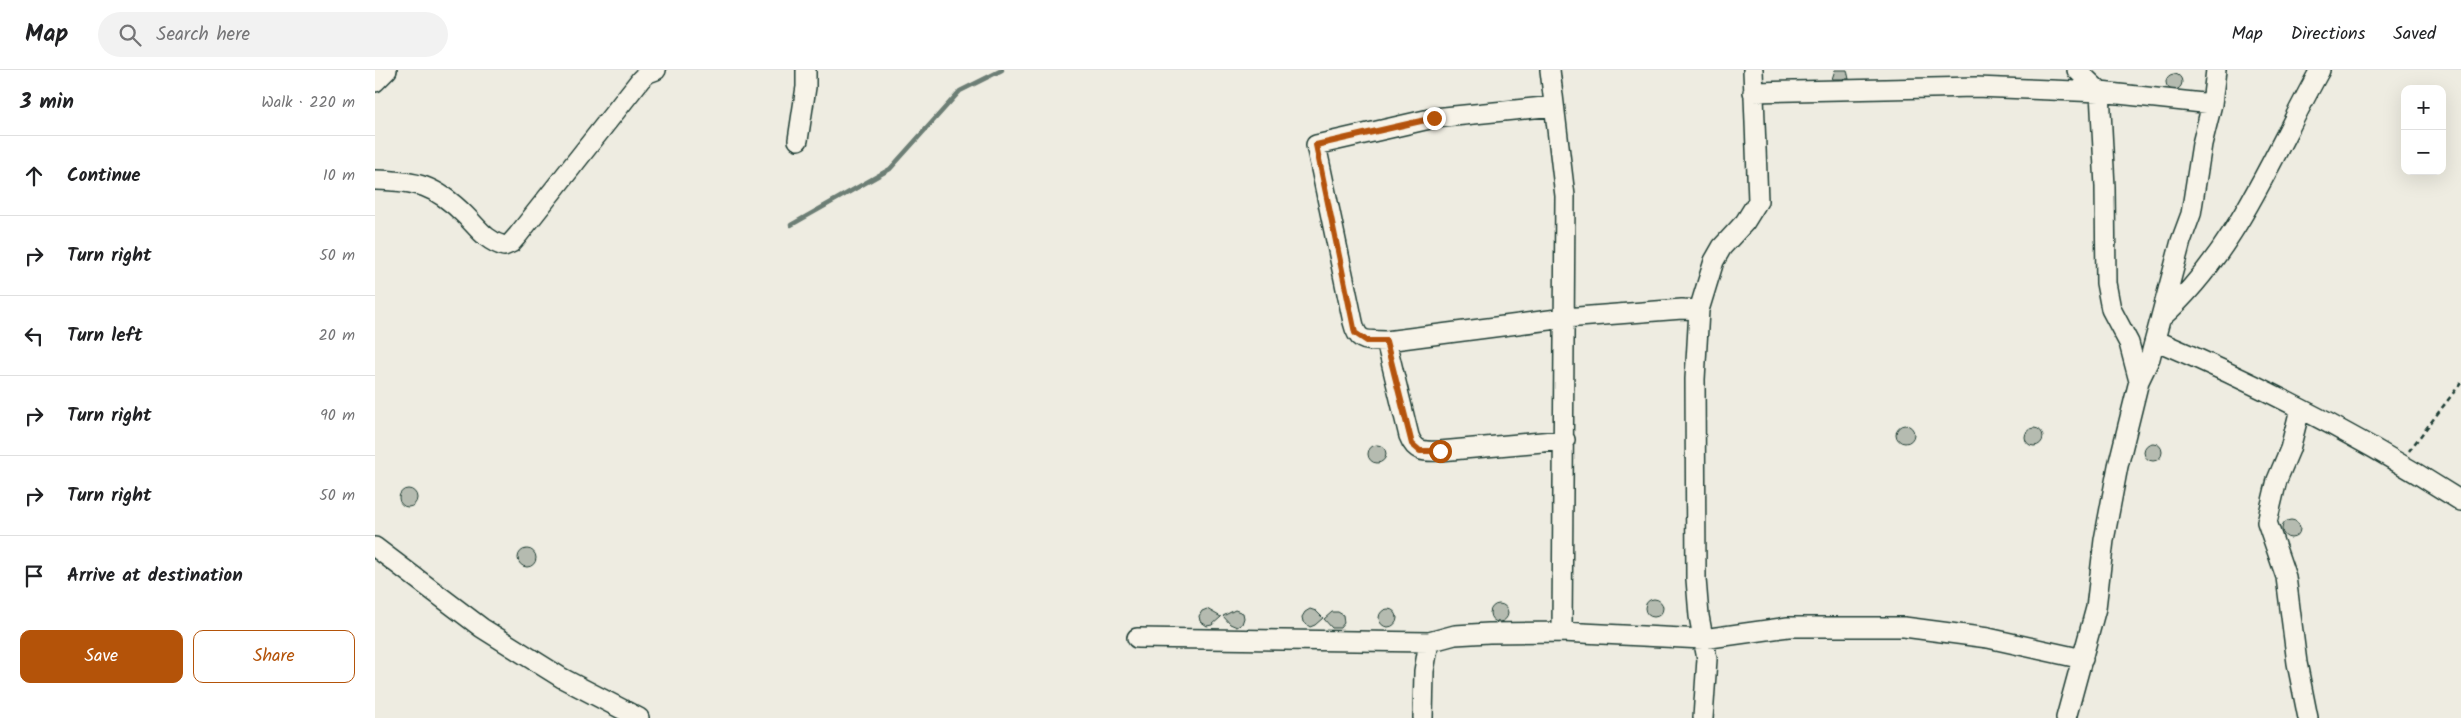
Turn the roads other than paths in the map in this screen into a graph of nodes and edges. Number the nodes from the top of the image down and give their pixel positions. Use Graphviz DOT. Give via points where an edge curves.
graph roads {
  1 [pos="387,70"];
  2 [pos="656,70"];
  3 [pos="806,70"];
  4 [pos="1550,70"];
  5 [pos="1753,70"];
  6 [pos="2077,70"];
  7 [pos="2216,70"];
  8 [pos="2320,70"];
  9 [pos="375,82"];
  10 [pos="1753,92"];
  11 [pos="2100,92"];
  12 [pos="2212,104"];
  13 [pos="1554,106"];
  14 [pos="798,140"];
  15 [pos="375,180"];
  16 [pos="1699,310"];
  17 [pos="1565,318"];
  18 [pos="2161,318"];
  19 [pos="2155,340"];
  20 [pos="1386,341"];
  21 [pos="2139,381"];
  22 [pos="2300,410"];
  23 [pos="1565,440"];
  24 [pos="2461,501"];
  25 [pos="375,547"];
  26 [pos="1562,632"];
  27 [pos="1137,638"];
  28 [pos="1703,639"];
  29 [pos="1429,642"];
  30 [pos="2083,659"];
  31 [pos="639,718"];
  32 [pos="1423,718"];
  33 [pos="1703,718"];
  34 [pos="2066,718"];
  35 [pos="2308,718"];
  1 -- 9 [label="street"];
  2 -- 15 [label="street" via="641,79 518,235 504,246 488,239 465,215 431,188 418,183"];
  3 -- 14 [label="street"];
  4 -- 13 [label="street"];
  5 -- 10 [label="street"];
  6 -- 11 [label="street"];
  7 -- 12 [label="street"];
  8 -- 18 [label="street" via="2242,217 2193,287"];
  10 -- 11 [label="street" via="1976,88"];
  10 -- 16 [label="street" via="1758,201 1713,261"];
  11 -- 12 [label="street"];
  11 -- 21 [label="street" via="2106,283 2111,309 2129,343"];
  12 -- 18 [label="street" via="2191,214"];
  13 -- 17 [label="street" via="1565,196"];
  13 -- 20 [label="street" via="1434,118 1316,145 1355,333 1367,341"];
  16 -- 17 [label="street"];
  16 -- 28 [label="street" via="1695,379 1696,579"];
  17 -- 20 [label="street"];
  17 -- 23 [label="street"];
  18 -- 19 [label="street"];
  19 -- 21 [label="street"];
  19 -- 22 [label="street" via="2213,365"];
  20 -- 23 [label="street" via="1409,436 1420,451"];
  21 -- 30 [label="street" via="2118,466 2104,540 2096,608"];
  22 -- 24 [label="street" via="2401,462"];
  22 -- 35 [label="street" via="2291,449 2274,489 2267,522 2286,577"];
  23 -- 26 [label="street"];
  25 -- 31 [label="street" via="482,628 562,678"];
  26 -- 28 [label="street"];
  26 -- 29 [label="street" via="1455,635"];
  27 -- 29 [label="street"];
  28 -- 30 [label="street" via="1789,627 1904,627 1988,638"];
  28 -- 33 [label="street" via="1707,660"];
  29 -- 32 [label="street"];
  30 -- 34 [label="street"];
}
